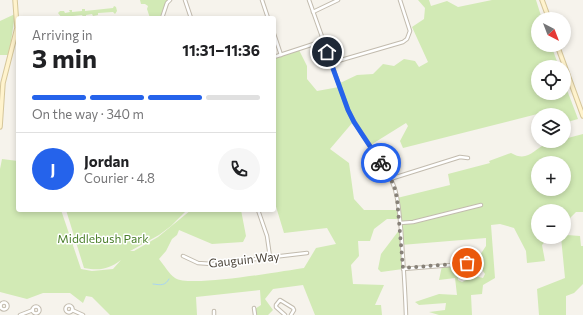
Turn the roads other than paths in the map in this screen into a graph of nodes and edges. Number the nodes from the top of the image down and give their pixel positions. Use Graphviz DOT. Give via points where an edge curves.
graph roads {
  1 [pos="15,0"];
  2 [pos="170,0"];
  3 [pos="185,0"];
  4 [pos="262,0"];
  5 [pos="309,0"];
  6 [pos="338,0"];
  7 [pos="400,0"];
  8 [pos="542,0"];
  9 [pos="313,12"];
  10 [pos="546,12"];
  11 [pos="16,16"];
  12 [pos="163,16"];
  13 [pos="190,16"];
  14 [pos="267,16"];
  15 [pos="16,36"];
  16 [pos="276,40"];
  17 [pos="324,41"];
  18 [pos="560,52"];
  19 [pos="281,55"];
  20 [pos="276,56"];
  21 [pos="331,63"];
  22 [pos="1,88"];
  23 [pos="583,116"];
  24 [pos="0,127"];
  25 [pos="468,158"];
  26 [pos="390,179"];
  27 [pos="480,205"];
  28 [pos="259,212"];
  29 [pos="400,223"];
  30 [pos="307,253"];
  31 [pos="183,256"];
  32 [pos="270,257"];
  33 [pos="470,260"];
  34 [pos="403,268"];
  35 [pos="254,308"];
  36 [pos="2,310"];
  37 [pos="33,310"];
  38 [pos="72,310"];
  39 [pos="214,311"];
  40 [pos="1,315"];
  41 [pos="20,315"];
  42 [pos="83,315"];
  43 [pos="214,315"];
  44 [pos="255,315"];
  45 [pos="285,315"];
  46 [pos="291,315"];
  47 [pos="406,315"];
  1 -- 11 [label="street"];
  2 -- 12 [label="street"];
  3 -- 13 [label="street"];
  4 -- 14 [label="street"];
  5 -- 9 [label="street"];
  6 -- 9 [label="street"];
  7 -- 21 [label="street" via="410,31 408,39"];
  8 -- 10 [label="street"];
  9 -- 17 [label="street"];
  15 -- 22 [label="street"];
  16 -- 19 [label="street"];
  17 -- 19 [label="street"];
  17 -- 21 [label="street"];
  18 -- 23 [label="street"];
  19 -- 20 [label="street"];
  21 -- 26 [label="street" via="354,122"];
  22 -- 24 [label="street"];
  25 -- 26 [label="street" via="460,157"];
  26 -- 29 [label="street" via="397,198"];
  27 -- 29 [label="street"];
  28 -- 32 [label="street" via="268,236"];
  29 -- 34 [label="street"];
  30 -- 32 [label="street, Gauguin Way"];
  31 -- 32 [label="street, Gauguin Way" via="198,263 212,264"];
  33 -- 34 [label="street" via="464,264"];
  34 -- 47 [label="street"];
  35 -- 44 [label="street"];
  36 -- 40 [label="street"];
  37 -- 41 [label="street"];
  38 -- 42 [label="street"];
  39 -- 43 [label="street"];
  45 -- 46 [label="street" via="276,307 280,300 293,308"];
}
